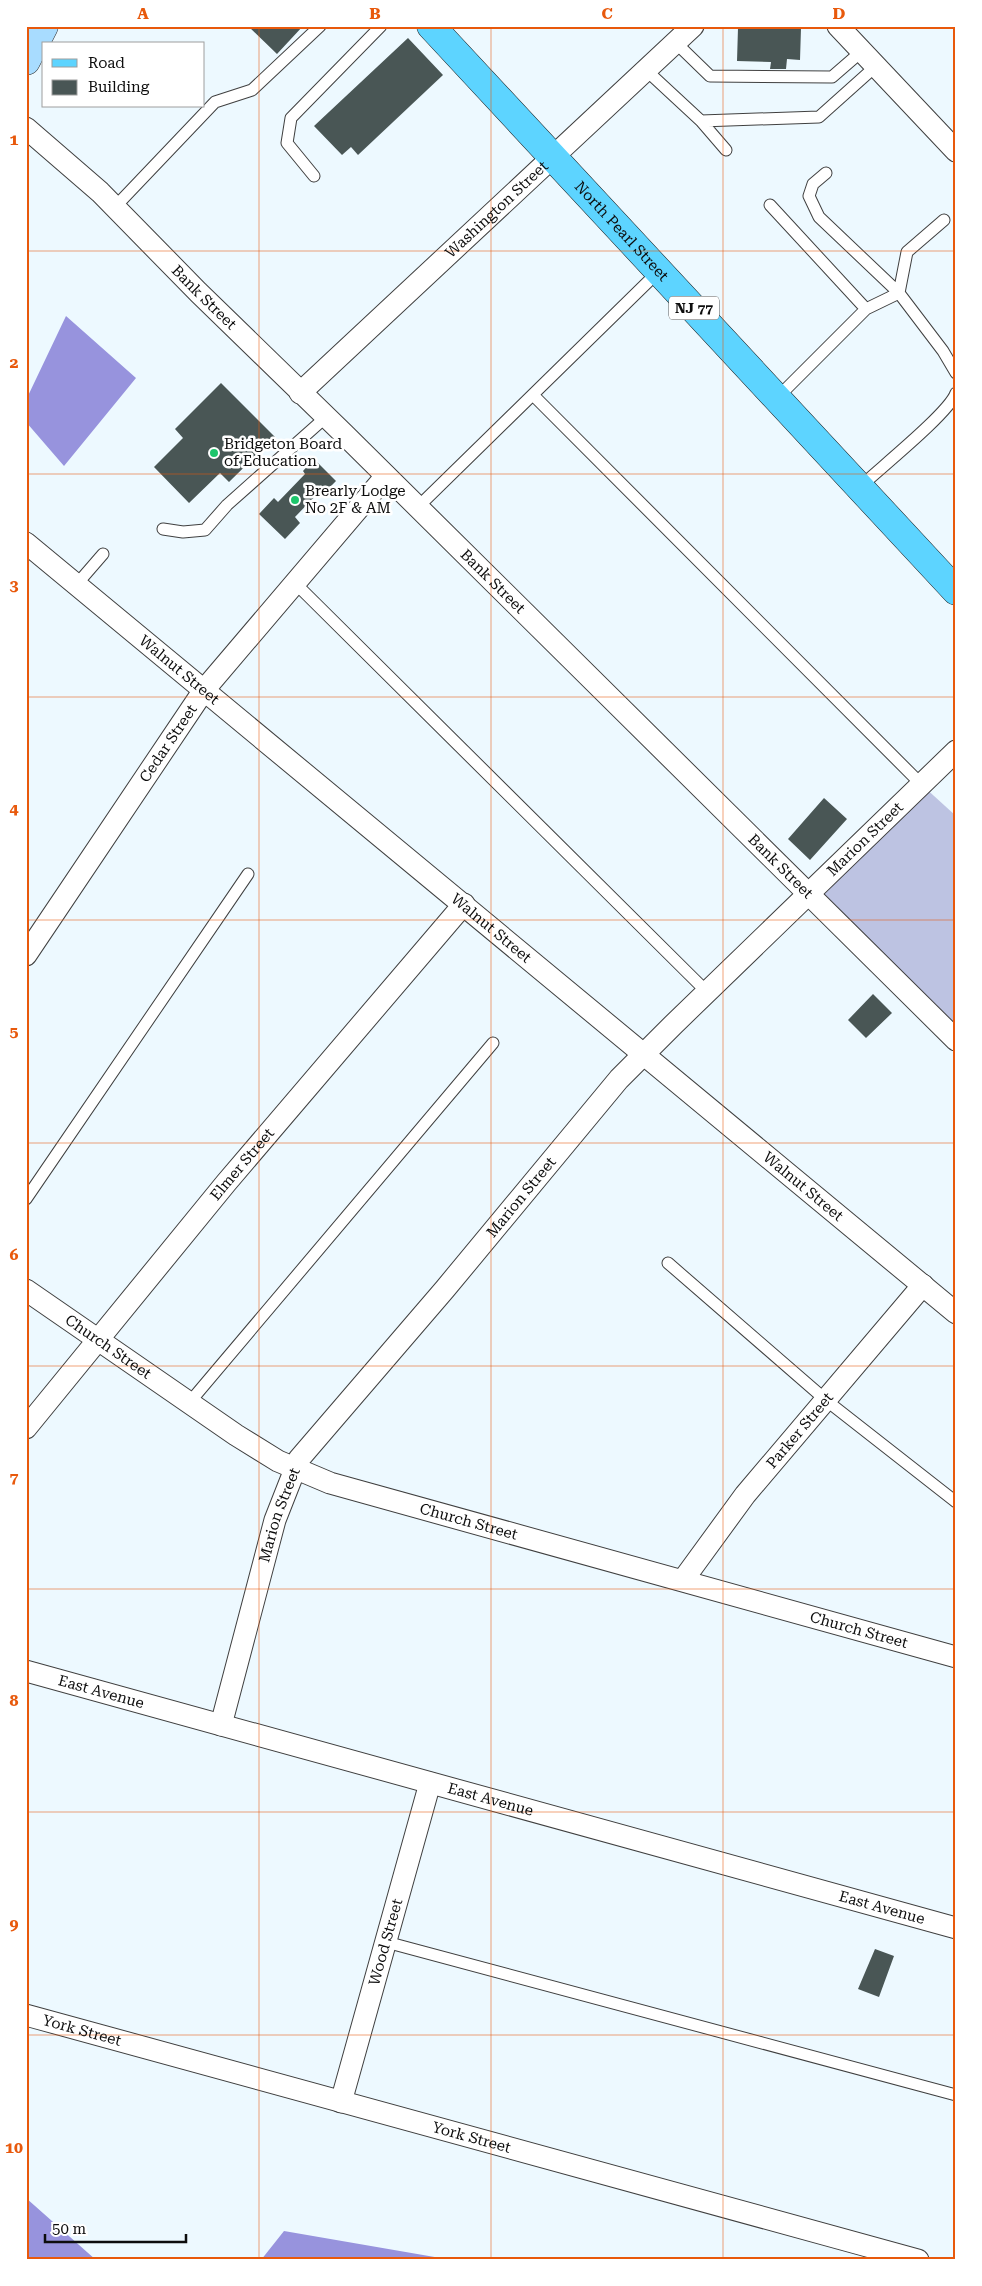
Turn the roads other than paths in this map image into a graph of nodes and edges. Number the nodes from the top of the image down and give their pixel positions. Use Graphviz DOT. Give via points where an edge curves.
graph roads {
  1 [pos="44,26"];
  2 [pos="320,26"];
  3 [pos="381,26"];
  4 [pos="431,26"];
  5 [pos="692,26"];
  6 [pos="838,26"];
  7 [pos="675,42"];
  8 [pos="862,51"];
  9 [pos="26,61"];
  10 [pos="876,66"];
  11 [pos="646,70"];
  12 [pos="701,121"];
  13 [pos="26,128"];
  14 [pos="726,150"];
  15 [pos="956,151"];
  16 [pos="552,157"];
  17 [pos="826,173"];
  18 [pos="314,176"];
  19 [pos="770,205"];
  20 [pos="115,207"];
  21 [pos="944,220"];
  22 [pos="659,271"];
  23 [pos="899,293"];
  24 [pos="866,309"];
  25 [pos="956,373"];
  26 [pos="300,393"];
  27 [pos="956,393"];
  28 [pos="533,395"];
  29 [pos="778,397"];
  30 [pos="326,417"];
  31 [pos="386,476"];
  32 [pos="860,487"];
  33 [pos="418,507"];
  34 [pos="163,528"];
  35 [pos="26,543"];
  36 [pos="102,554"];
  37 [pos="295,583"];
  38 [pos="76,584"];
  39 [pos="956,591"];
  40 [pos="204,690"];
  41 [pos="956,751"];
  42 [pos="922,785"];
  43 [pos="248,874"];
  44 [pos="808,894"];
  45 [pos="464,904"];
  46 [pos="26,955"];
  47 [pos="707,992"];
  48 [pos="956,1040"];
  49 [pos="493,1043"];
  50 [pos="644,1054"];
  51 [pos="26,1199"];
  52 [pos="668,1263"];
  53 [pos="923,1285"];
  54 [pos="26,1290"];
  55 [pos="956,1312"];
  56 [pos="98,1340"];
  57 [pos="826,1400"];
  58 [pos="190,1403"];
  59 [pos="26,1428"];
  60 [pos="294,1468"];
  61 [pos="956,1502"];
  62 [pos="683,1580"];
  63 [pos="956,1657"];
  64 [pos="26,1671"];
  65 [pos="221,1725"];
  66 [pos="430,1783"];
  67 [pos="956,1928"];
  68 [pos="386,1942"];
  69 [pos="26,2015"];
  70 [pos="956,2095"];
  71 [pos="341,2102"];
  72 [pos="918,2260"];
  1 -- 9 [label="street"];
  2 -- 20 [label="lane" via="252,90 216,102"];
  3 -- 18 [label="lane" via="291,118 287,143"];
  4 -- 16 [label="main road, North Pearl Street / NJ 77"];
  5 -- 7 [label="street, Washington Street"];
  6 -- 8 [label="street"];
  7 -- 8 [label="lane" via="710,76 832,77"];
  7 -- 11 [label="street, Washington Street"];
  8 -- 10 [label="street"];
  10 -- 12 [label="lane" via="819,117"];
  10 -- 15 [label="street"];
  11 -- 12 [label="lane"];
  11 -- 16 [label="street, Washington Street"];
  12 -- 14 [label="lane"];
  13 -- 20 [label="street, Bank Street"];
  16 -- 22 [label="main road, North Pearl Street / NJ 77"];
  16 -- 26 [label="street, Washington Street"];
  17 -- 23 [label="lane" via="813,184 809,196 819,217"];
  19 -- 24 [label="lane"];
  20 -- 26 [label="street, Bank Street"];
  21 -- 23 [label="lane" via="907,252"];
  22 -- 28 [label="lane"];
  22 -- 29 [label="main road, North Pearl Street / NJ 77"];
  23 -- 24 [label="lane"];
  23 -- 25 [label="lane"];
  24 -- 29 [label="lane"];
  26 -- 30 [label="street, Bank Street"];
  27 -- 32 [label="lane" via="935,419"];
  28 -- 33 [label="lane"];
  28 -- 42 [label="lane"];
  29 -- 32 [label="main road, North Pearl Street / NJ 77"];
  30 -- 31 [label="street, Bank Street"];
  30 -- 34 [label="lane" via="227,505 205,530 183,532"];
  31 -- 33 [label="street, Bank Street"];
  31 -- 37 [label="street, Cedar Street"];
  32 -- 39 [label="main road, North Pearl Street / NJ 77"];
  33 -- 44 [label="street, Bank Street"];
  35 -- 38 [label="street, Walnut Street"];
  36 -- 38 [label="lane"];
  37 -- 40 [label="street, Cedar Street"];
  37 -- 47 [label="lane"];
  38 -- 40 [label="street, Walnut Street"];
  40 -- 45 [label="street, Walnut Street"];
  40 -- 46 [label="street, Cedar Street"];
  41 -- 42 [label="street, Marion Street"];
  42 -- 44 [label="street, Marion Street"];
  43 -- 51 [label="lane"];
  44 -- 47 [label="street, Marion Street"];
  44 -- 48 [label="street, Bank Street"];
  45 -- 50 [label="street, Walnut Street"];
  45 -- 56 [label="street, Elmer Street" via="226,1183"];
  47 -- 50 [label="street, Marion Street"];
  49 -- 58 [label="lane"];
  50 -- 53 [label="street, Walnut Street"];
  50 -- 60 [label="street, Marion Street" via="299,1458"];
  52 -- 57 [label="lane"];
  53 -- 55 [label="street, Walnut Street"];
  53 -- 57 [label="street, Parker Street"];
  54 -- 56 [label="street, Church Street"];
  56 -- 58 [label="street, Church Street"];
  56 -- 59 [label="street, Elmer Street"];
  57 -- 61 [label="lane"];
  57 -- 62 [label="street, Parker Street" via="745,1495"];
  58 -- 60 [label="street, Church Street" via="236,1435"];
  60 -- 62 [label="street, Church Street" via="330,1482"];
  60 -- 65 [label="street, Marion Street" via="276,1520"];
  62 -- 63 [label="street, Church Street"];
  64 -- 65 [label="street, East Avenue"];
  65 -- 66 [label="street, East Avenue"];
  66 -- 67 [label="street, East Avenue"];
  66 -- 68 [label="street, Wood Street"];
  68 -- 70 [label="lane"];
  68 -- 71 [label="street, Wood Street"];
  69 -- 71 [label="street, York Street"];
  71 -- 72 [label="street, York Street"];
}
